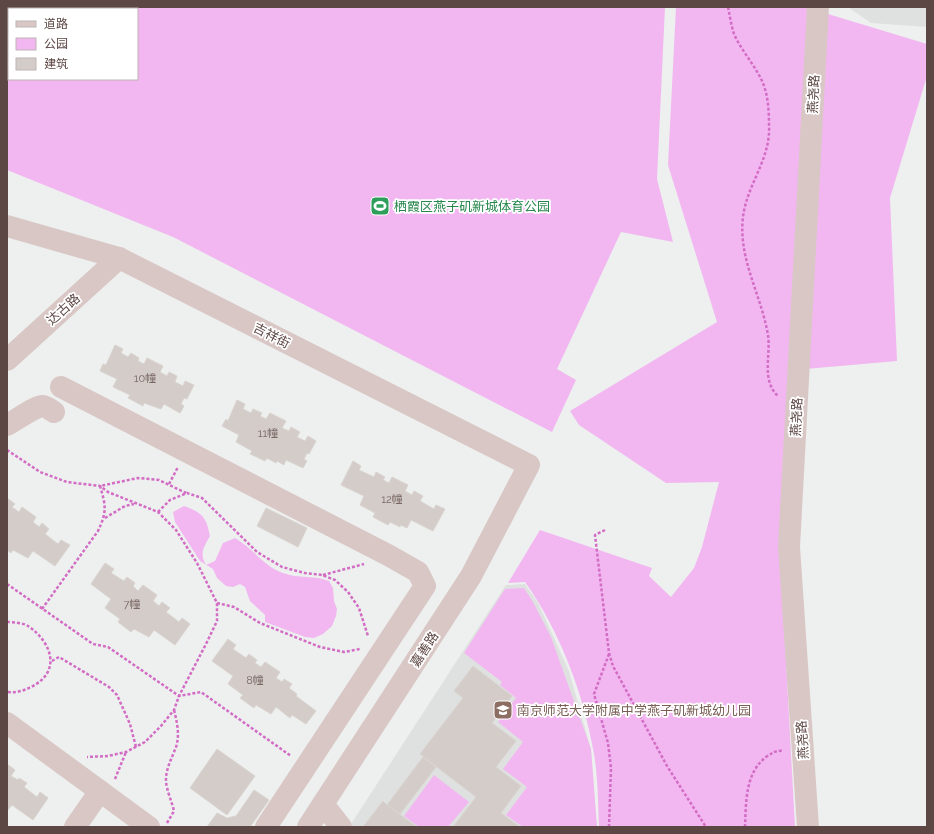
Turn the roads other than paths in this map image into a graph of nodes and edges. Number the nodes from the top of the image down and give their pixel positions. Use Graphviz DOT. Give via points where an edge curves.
graph roads {
  1 [pos="818,7"];
  2 [pos="7,226"];
  3 [pos="119,258"];
  4 [pos="7,360"];
  5 [pos="61,387"];
  6 [pos="54,412"];
  7 [pos="7,425"];
  8 [pos="529,465"];
  9 [pos="7,723"];
  10 [pos="108,797"];
  11 [pos="323,804"];
  12 [pos="75,827"];
  13 [pos="149,827"];
  14 [pos="266,827"];
  15 [pos="308,827"];
  16 [pos="341,827"];
  17 [pos="808,827"];
  1 -- 17 [label="street, 燕尧路" via="789,547"];
  2 -- 3 [label="street, 吉祥街"];
  3 -- 4 [label="street, 达古路"];
  3 -- 8 [label="street, 吉祥街"];
  5 -- 14 [label="street" via="388,555 418,572 425,586"];
  6 -- 7 [label="street" via="36,406 20,419"];
  8 -- 11 [label="street, 嘉善路" via="471,576"];
  9 -- 10 [label="street"];
  10 -- 12 [label="street"];
  10 -- 13 [label="street"];
  11 -- 15 [label="street, 嘉善路"];
  11 -- 16 [label="street"];
}
